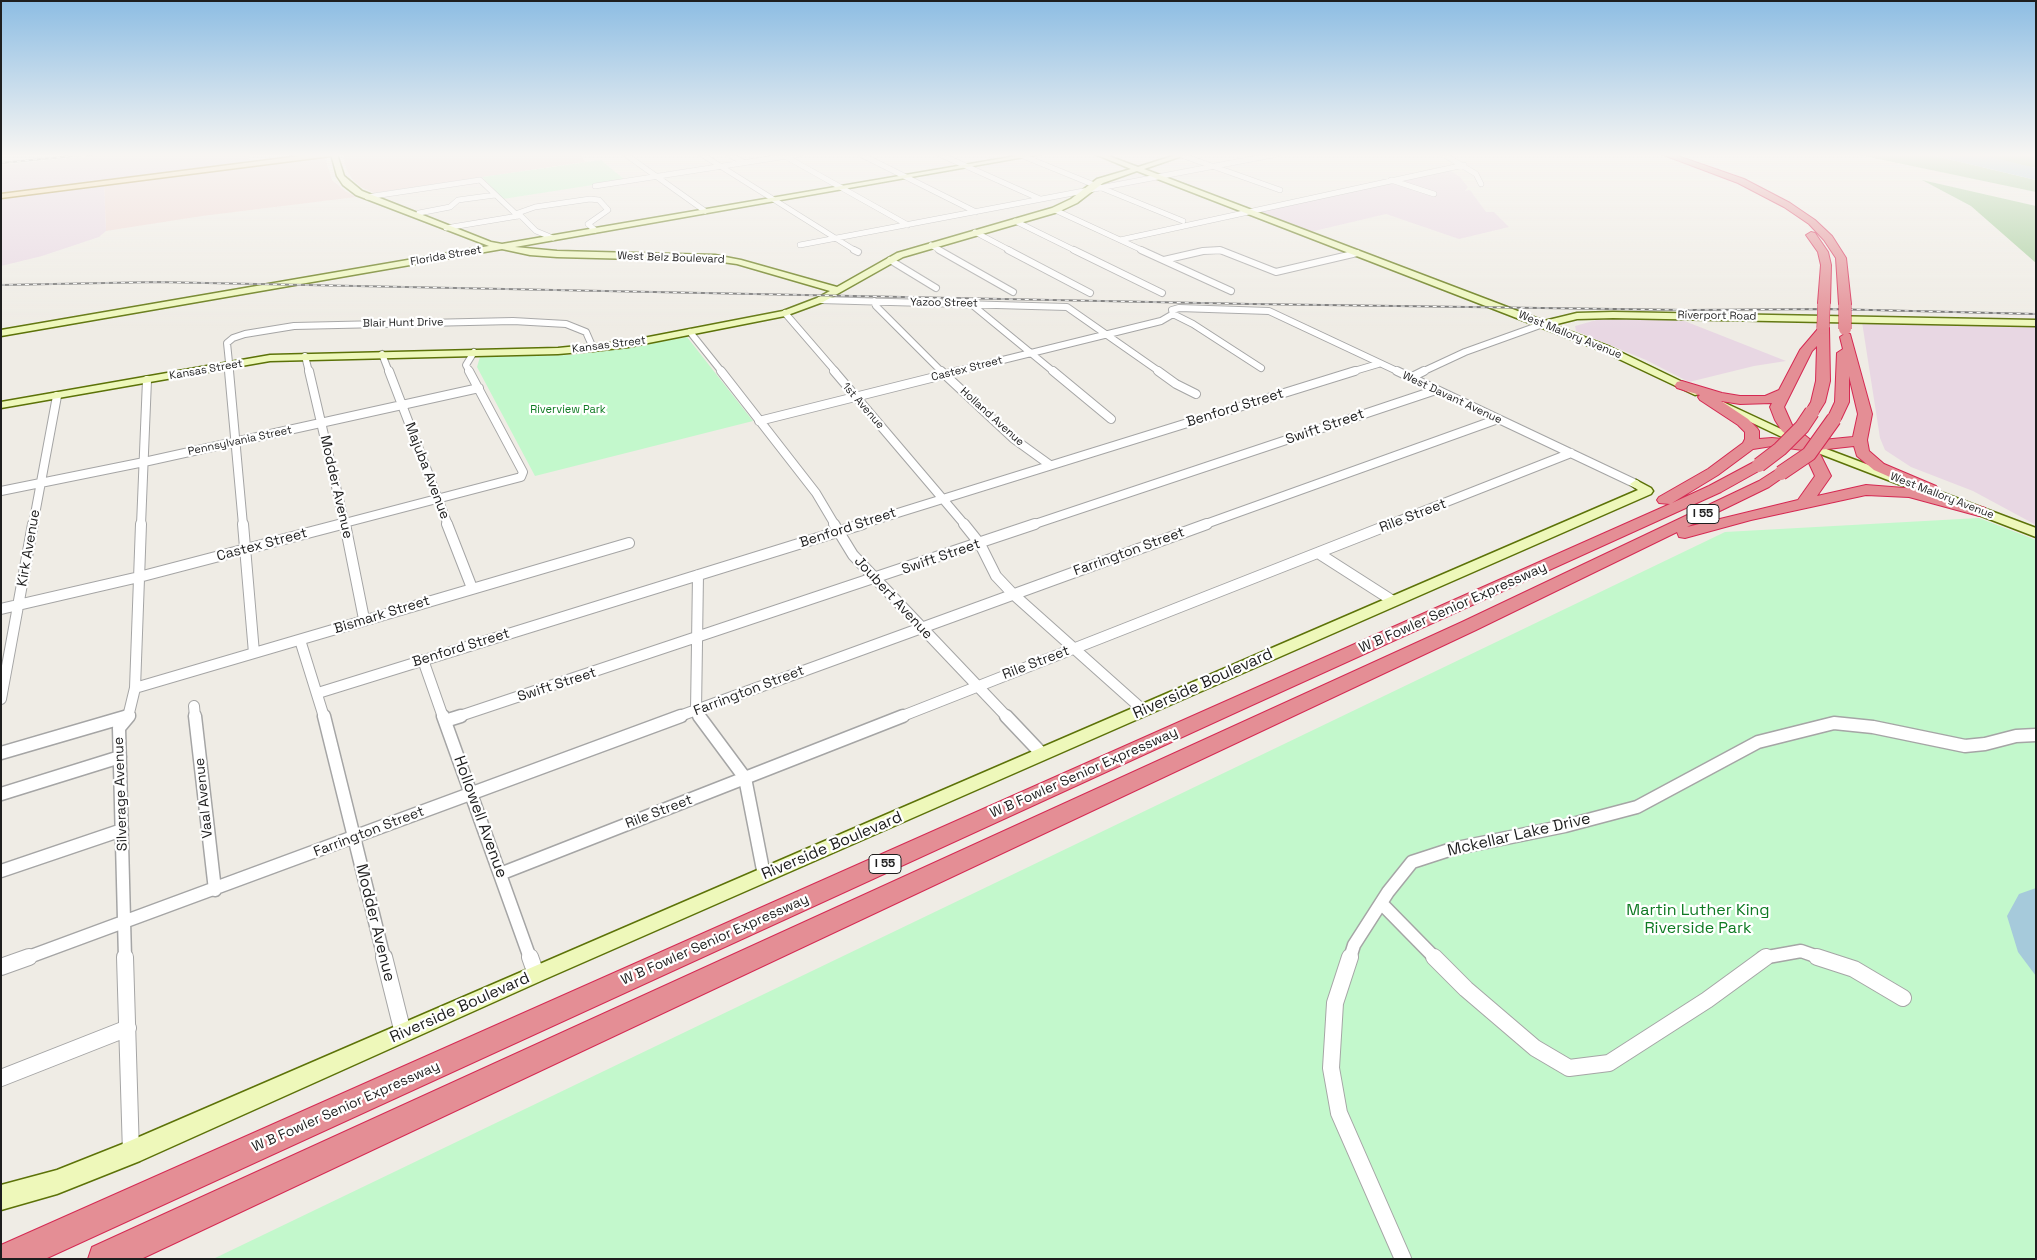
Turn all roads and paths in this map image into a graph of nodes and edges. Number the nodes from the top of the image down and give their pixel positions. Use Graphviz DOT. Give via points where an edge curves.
graph roads {
  1 [pos="412,213"];
  2 [pos="423,213"];
  3 [pos="603,213"];
  4 [pos="695,213"];
  5 [pos="795,213"];
  6 [pos="886,213"];
  7 [pos="972,213"];
  8 [pos="1045,213"];
  9 [pos="1061,213"];
  10 [pos="1163,213"];
  11 [pos="1242,213"];
  12 [pos="1255,213"];
  13 [pos="1786,213"];
  14 [pos="1798,213"];
  15 [pos="416,214"];
  16 [pos="518,214"];
  17 [pos="1014,221"];
  18 [pos="1183,221"];
  19 [pos="908,225"];
  20 [pos="446,228"];
  21 [pos="595,230"];
  22 [pos="975,232"];
  23 [pos="553,238"];
  24 [pos="837,239"];
  25 [pos="1120,240"];
  26 [pos="800,245"];
  27 [pos="932,245"];
  28 [pos="500,247"];
  29 [pos="858,252"];
  30 [pos="1356,253"];
  31 [pos="890,260"];
  32 [pos="1164,260"];
  33 [pos="936,288"];
  34 [pos="838,290"];
  35 [pos="1231,291"];
  36 [pos="1013,292"];
  37 [pos="1090,293"];
  38 [pos="1162,293"];
  39 [pos="820,300"];
  40 [pos="874,301"];
  41 [pos="970,303"];
  42 [pos="1172,312"];
  43 [pos="785,313"];
  44 [pos="2036,323"];
  45 [pos="1543,324"];
  46 [pos="1823,329"];
  47 [pos="1,332"];
  48 [pos="690,332"];
  49 [pos="1106,334"];
  50 [pos="593,348"];
  51 [pos="474,352"];
  52 [pos="382,354"];
  53 [pos="1030,354"];
  54 [pos="304,356"];
  55 [pos="1378,364"];
  56 [pos="1847,364"];
  57 [pos="228,366"];
  58 [pos="1261,368"];
  59 [pos="945,375"];
  60 [pos="1410,378"];
  61 [pos="147,380"];
  62 [pos="1682,385"];
  63 [pos="478,388"];
  64 [pos="1436,390"];
  65 [pos="1784,393"];
  66 [pos="1196,394"];
  67 [pos="57,396"];
  68 [pos="856,397"];
  69 [pos="1705,397"];
  70 [pos="1,405"];
  71 [pos="402,405"];
  72 [pos="1111,419"];
  73 [pos="1498,419"];
  74 [pos="759,421"];
  75 [pos="321,423"];
  76 [pos="1860,440"];
  77 [pos="236,442"];
  78 [pos="1809,446"];
  79 [pos="1571,453"];
  80 [pos="1754,455"];
  81 [pos="144,462"];
  82 [pos="1050,465"];
  83 [pos="41,483"];
  84 [pos="1636,484"];
  85 [pos="1,491"];
  86 [pos="943,498"];
  87 [pos="437,500"];
  88 [pos="1804,503"];
  89 [pos="1979,511"];
  90 [pos="345,524"];
  91 [pos="838,532"];
  92 [pos="2036,533"];
  93 [pos="629,543"];
  94 [pos="980,544"];
  95 [pos="246,549"];
  96 [pos="1624,552"];
  97 [pos="1318,553"];
  98 [pos="698,575"];
  99 [pos="139,577"];
  100 [pos="874,579"];
  101 [pos="472,588"];
  102 [pos="1013,594"];
  103 [pos="1393,601"];
  104 [pos="19,605"];
  105 [pos="1,609"];
  106 [pos="364,619"];
  107 [pos="920,627"];
  108 [pos="697,638"];
  109 [pos="300,640"];
  110 [pos="1074,648"];
  111 [pos="254,653"];
  112 [pos="423,660"];
  113 [pos="977,686"];
  114 [pos="135,688"];
  115 [pos="318,693"];
  116 [pos="1,700"];
  117 [pos="194,706"];
  118 [pos="1143,710"];
  119 [pos="696,711"];
  120 [pos="130,715"];
  121 [pos="445,721"];
  122 [pos="2036,734"];
  123 [pos="1,753"];
  124 [pos="1042,754"];
  125 [pos="120,758"];
  126 [pos="745,778"];
  127 [pos="1,794"];
  128 [pos="471,794"];
  129 [pos="122,830"];
  130 [pos="353,838"];
  131 [pos="1,871"];
  132 [pos="500,874"];
  133 [pos="764,875"];
  134 [pos="215,890"];
  135 [pos="1381,903"];
  136 [pos="124,923"];
  137 [pos="1,967"];
  138 [pos="536,974"];
  139 [pos="1903,998"];
  140 [pos="128,1028"];
  141 [pos="403,1033"];
  142 [pos="1,1078"];
  143 [pos="131,1153"];
  144 [pos="1,1198"];
  145 [pos="8,1259"];
  146 [pos="104,1259"];
  147 [pos="1403,1259"];
  1 -- 15 [label="street"];
  2 -- 15 [label="street"];
  3 -- 21 [label="street" via="588,224"];
  4 -- 21 [label="street, Florida Street"];
  5 -- 24 [label="street"];
  6 -- 19 [label="street"];
  7 -- 19 [label="street"];
  8 -- 17 [label="street, Kansas Street"];
  9 -- 25 [label="street"];
  10 -- 18 [label="street"];
  11 -- 25 [label="street"];
  12 -- 30 [label="street, West Mallory Avenue"];
  13 -- 46 [label="highway, W B Fowler Senior Expressway / I 55, bridge" via="1813,237 1823,252 1826,265"];
  14 -- 56 [label="highway, bridge" via="1828,238 1841,258"];
  15 -- 20 [label="street"];
  16 -- 20 [label="street"];
  16 -- 23 [label="street" via="536,231"];
  17 -- 22 [label="street, Kansas Street"];
  17 -- 38 [label="street"];
  19 -- 24 [label="street"];
  20 -- 28 [label="street"];
  21 -- 23 [label="street, Florida Street"];
  22 -- 27 [label="street, Kansas Street"];
  22 -- 37 [label="street"];
  23 -- 28 [label="street, Florida Street"];
  24 -- 26 [label="street"];
  24 -- 29 [label="street"];
  25 -- 32 [label="street"];
  27 -- 31 [label="street, Kansas Street"];
  27 -- 36 [label="street"];
  28 -- 34 [label="street, West Belz Boulevard" via="558,254 715,258"];
  28 -- 47 [label="street, Florida Street"];
  30 -- 32 [label="street" via="1276,272 1220,250"];
  30 -- 45 [label="street, West Mallory Avenue"];
  31 -- 33 [label="street"];
  31 -- 34 [label="street, Kansas Street"];
  32 -- 35 [label="street"];
  34 -- 39 [label="street, Kansas Street"];
  39 -- 40 [label="street, Yazoo Street"];
  39 -- 43 [label="street, Kansas Street"];
  40 -- 41 [label="street, Yazoo Street"];
  40 -- 59 [label="street, Holland Avenue"];
  41 -- 49 [label="street, Yazoo Street" via="1067,307"];
  41 -- 53 [label="street"];
  42 -- 49 [label="street, Castex Street" via="1161,321"];
  42 -- 55 [label="street, West Davant Avenue" via="1179,308 1269,312"];
  42 -- 58 [label="street"];
  43 -- 48 [label="street, Kansas Street"];
  43 -- 68 [label="street, 1st Avenue"];
  44 -- 45 [label="street, Riverport Road" via="1653,315 1585,316"];
  45 -- 60 [label="street, Riverport Road" via="1472,349"];
  45 -- 62 [label="street, West Mallory Avenue"];
  46 -- 65 [label="highway" via="1806,350"];
  46 -- 80 [label="highway, W B Fowler Senior Expressway / I 55, bridge" via="1823,381 1818,402 1802,427 1780,449"];
  48 -- 50 [label="street, Kansas Street"];
  48 -- 74 [label="street, Joubert Avenue"];
  49 -- 53 [label="street, Castex Street"];
  49 -- 66 [label="street" via="1176,384"];
  50 -- 51 [label="street, Kansas Street"];
  50 -- 57 [label="street, Blair Hunt Drive" via="586,332 580,328 535,322 294,326 233,338 227,343"];
  51 -- 52 [label="street, Kansas Street"];
  51 -- 63 [label="street" via="466,365"];
  52 -- 54 [label="street, Kansas Street"];
  52 -- 71 [label="street, Majuba Avenue"];
  53 -- 59 [label="street, Castex Street"];
  53 -- 72 [label="street"];
  54 -- 57 [label="street, Kansas Street"];
  54 -- 75 [label="street, Modder Avenue"];
  55 -- 60 [label="street, West Davant Avenue"];
  55 -- 82 [label="street, Benford Street"];
  56 -- 76 [label="highway" via="1861,394 1865,414"];
  56 -- 96 [label="highway, W B Fowler Senior Expressway / I 55, bridge" via="1842,402 1809,454 1764,484"];
  57 -- 61 [label="street, Kansas Street"];
  57 -- 77 [label="street"];
  59 -- 68 [label="street, Castex Street"];
  59 -- 82 [label="street, Holland Avenue" via="1014,439"];
  60 -- 64 [label="street, West Davant Avenue"];
  61 -- 67 [label="street, Kansas Street"];
  61 -- 81 [label="street, Silverage Avenue"];
  62 -- 65 [label="highway" via="1740,400 1767,400"];
  62 -- 69 [label="street, West Mallory Avenue"];
  63 -- 71 [label="street, Pennsylvania Street"];
  63 -- 87 [label="street, Castex Street" via="523,472 521,477"];
  64 -- 73 [label="street, West Davant Avenue"];
  64 -- 94 [label="street, Swift Street"];
  65 -- 78 [label="highway" via="1778,407 1782,420"];
  67 -- 70 [label="street, Kansas Street"];
  67 -- 83 [label="street, Kirk Avenue"];
  68 -- 74 [label="street, Castex Street"];
  68 -- 86 [label="street, 1st Avenue"];
  69 -- 78 [label="street, West Mallory Avenue"];
  69 -- 80 [label="highway" via="1752,431"];
  71 -- 75 [label="street, Pennsylvania Street"];
  71 -- 87 [label="street, Majuba Avenue"];
  73 -- 79 [label="street, West Davant Avenue"];
  73 -- 102 [label="street, Farrington Street"];
  74 -- 91 [label="street, Joubert Avenue" via="816,492"];
  75 -- 77 [label="street, Pennsylvania Street"];
  75 -- 90 [label="street, Modder Avenue"];
  76 -- 78 [label="highway"];
  76 -- 89 [label="highway" via="1862,453 1879,467"];
  77 -- 81 [label="street, Pennsylvania Street"];
  77 -- 95 [label="street"];
  78 -- 80 [label="highway" via="1772,442"];
  78 -- 88 [label="highway" via="1823,476"];
  78 -- 89 [label="street, West Mallory Avenue"];
  79 -- 84 [label="street, West Davant Avenue"];
  79 -- 97 [label="street, Rile Street"];
  80 -- 145 [label="highway, W B Fowler Senior Expressway / I 55" via="1715,488 1602,541"];
  81 -- 83 [label="street, Pennsylvania Street"];
  81 -- 99 [label="street, Silverage Avenue"];
  82 -- 86 [label="street, Benford Street"];
  83 -- 85 [label="street, Pennsylvania Street"];
  83 -- 104 [label="street, Kirk Avenue"];
  84 -- 103 [label="street, Riverside Boulevard" via="1647,491"];
  86 -- 91 [label="street, Benford Street"];
  86 -- 94 [label="street, 1st Avenue"];
  87 -- 90 [label="street, Castex Street"];
  87 -- 101 [label="street, Majuba Avenue"];
  88 -- 89 [label="highway" via="1883,489 1910,492"];
  88 -- 96 [label="highway" via="1708,526"];
  89 -- 92 [label="street, West Mallory Avenue"];
  90 -- 95 [label="street, Castex Street"];
  90 -- 106 [label="street, Modder Avenue"];
  91 -- 98 [label="street, Benford Street"];
  91 -- 100 [label="street, Joubert Avenue"];
  93 -- 101 [label="street, Bismark Street"];
  94 -- 100 [label="street, Swift Street"];
  94 -- 102 [label="street, 1st Avenue" via="996,576"];
  95 -- 99 [label="street, Castex Street"];
  95 -- 111 [label="street"];
  96 -- 146 [label="highway, W B Fowler Senior Expressway / I 55"];
  97 -- 103 [label="street"];
  97 -- 110 [label="street, Rile Street"];
  98 -- 108 [label="street"];
  98 -- 112 [label="street, Benford Street"];
  99 -- 104 [label="street, Castex Street"];
  99 -- 114 [label="street, Silverage Avenue"];
  100 -- 107 [label="street, Joubert Avenue"];
  100 -- 108 [label="street, Swift Street"];
  101 -- 106 [label="street, Bismark Street"];
  102 -- 107 [label="street, Farrington Street"];
  102 -- 110 [label="street, 1st Avenue"];
  103 -- 118 [label="street, Riverside Boulevard"];
  104 -- 105 [label="street, Castex Street"];
  104 -- 116 [label="street, Kirk Avenue"];
  106 -- 109 [label="street, Bismark Street"];
  107 -- 113 [label="street, Joubert Avenue"];
  107 -- 119 [label="street, Farrington Street"];
  108 -- 119 [label="street"];
  108 -- 121 [label="street, Swift Street"];
  109 -- 111 [label="street, Bismark Street"];
  109 -- 115 [label="street, Modder Avenue"];
  110 -- 113 [label="street, Rile Street"];
  110 -- 118 [label="street, 1st Avenue"];
  111 -- 114 [label="street, Bismark Street"];
  112 -- 115 [label="street, Benford Street"];
  112 -- 121 [label="street, Hollowell Avenue"];
  113 -- 124 [label="street, Joubert Avenue"];
  113 -- 126 [label="street, Rile Street"];
  114 -- 120 [label="street, Silverage Avenue"];
  115 -- 130 [label="street, Modder Avenue"];
  117 -- 134 [label="street, Vaal Avenue"];
  118 -- 124 [label="street, Riverside Boulevard"];
  119 -- 126 [label="street"];
  119 -- 128 [label="street, Farrington Street"];
  120 -- 123 [label="street"];
  120 -- 125 [label="street, Silverage Avenue" via="119,728"];
  121 -- 128 [label="street, Hollowell Avenue"];
  122 -- 135 [label="street, Mckellar Lake Drive" via="1965,746 1873,727 1834,723 1802,730 1758,742 1637,806 1565,826 1452,849 1412,862"];
  124 -- 133 [label="street, Riverside Boulevard"];
  125 -- 127 [label="street"];
  125 -- 129 [label="street, Silverage Avenue"];
  126 -- 132 [label="street, Rile Street"];
  126 -- 133 [label="street"];
  128 -- 130 [label="street, Farrington Street"];
  128 -- 132 [label="street, Hollowell Avenue"];
  129 -- 131 [label="street"];
  129 -- 136 [label="street, Silverage Avenue"];
  130 -- 134 [label="street, Farrington Street"];
  130 -- 141 [label="street, Modder Avenue"];
  132 -- 138 [label="street, Hollowell Avenue"];
  133 -- 138 [label="street, Riverside Boulevard"];
  134 -- 136 [label="street, Farrington Street"];
  135 -- 139 [label="street" via="1466,989 1535,1048 1570,1068 1609,1063 1707,1000 1763,957 1801,951 1854,969"];
  135 -- 147 [label="street, Mckellar Lake Drive" via="1354,945 1335,1003 1331,1068 1339,1113"];
  136 -- 137 [label="street, Farrington Street"];
  136 -- 140 [label="street, Silverage Avenue"];
  138 -- 141 [label="street, Riverside Boulevard"];
  140 -- 142 [label="street"];
  140 -- 143 [label="street, Silverage Avenue"];
  141 -- 143 [label="street, Riverside Boulevard"];
  143 -- 144 [label="street, Riverside Boulevard" via="57,1182"];
}
